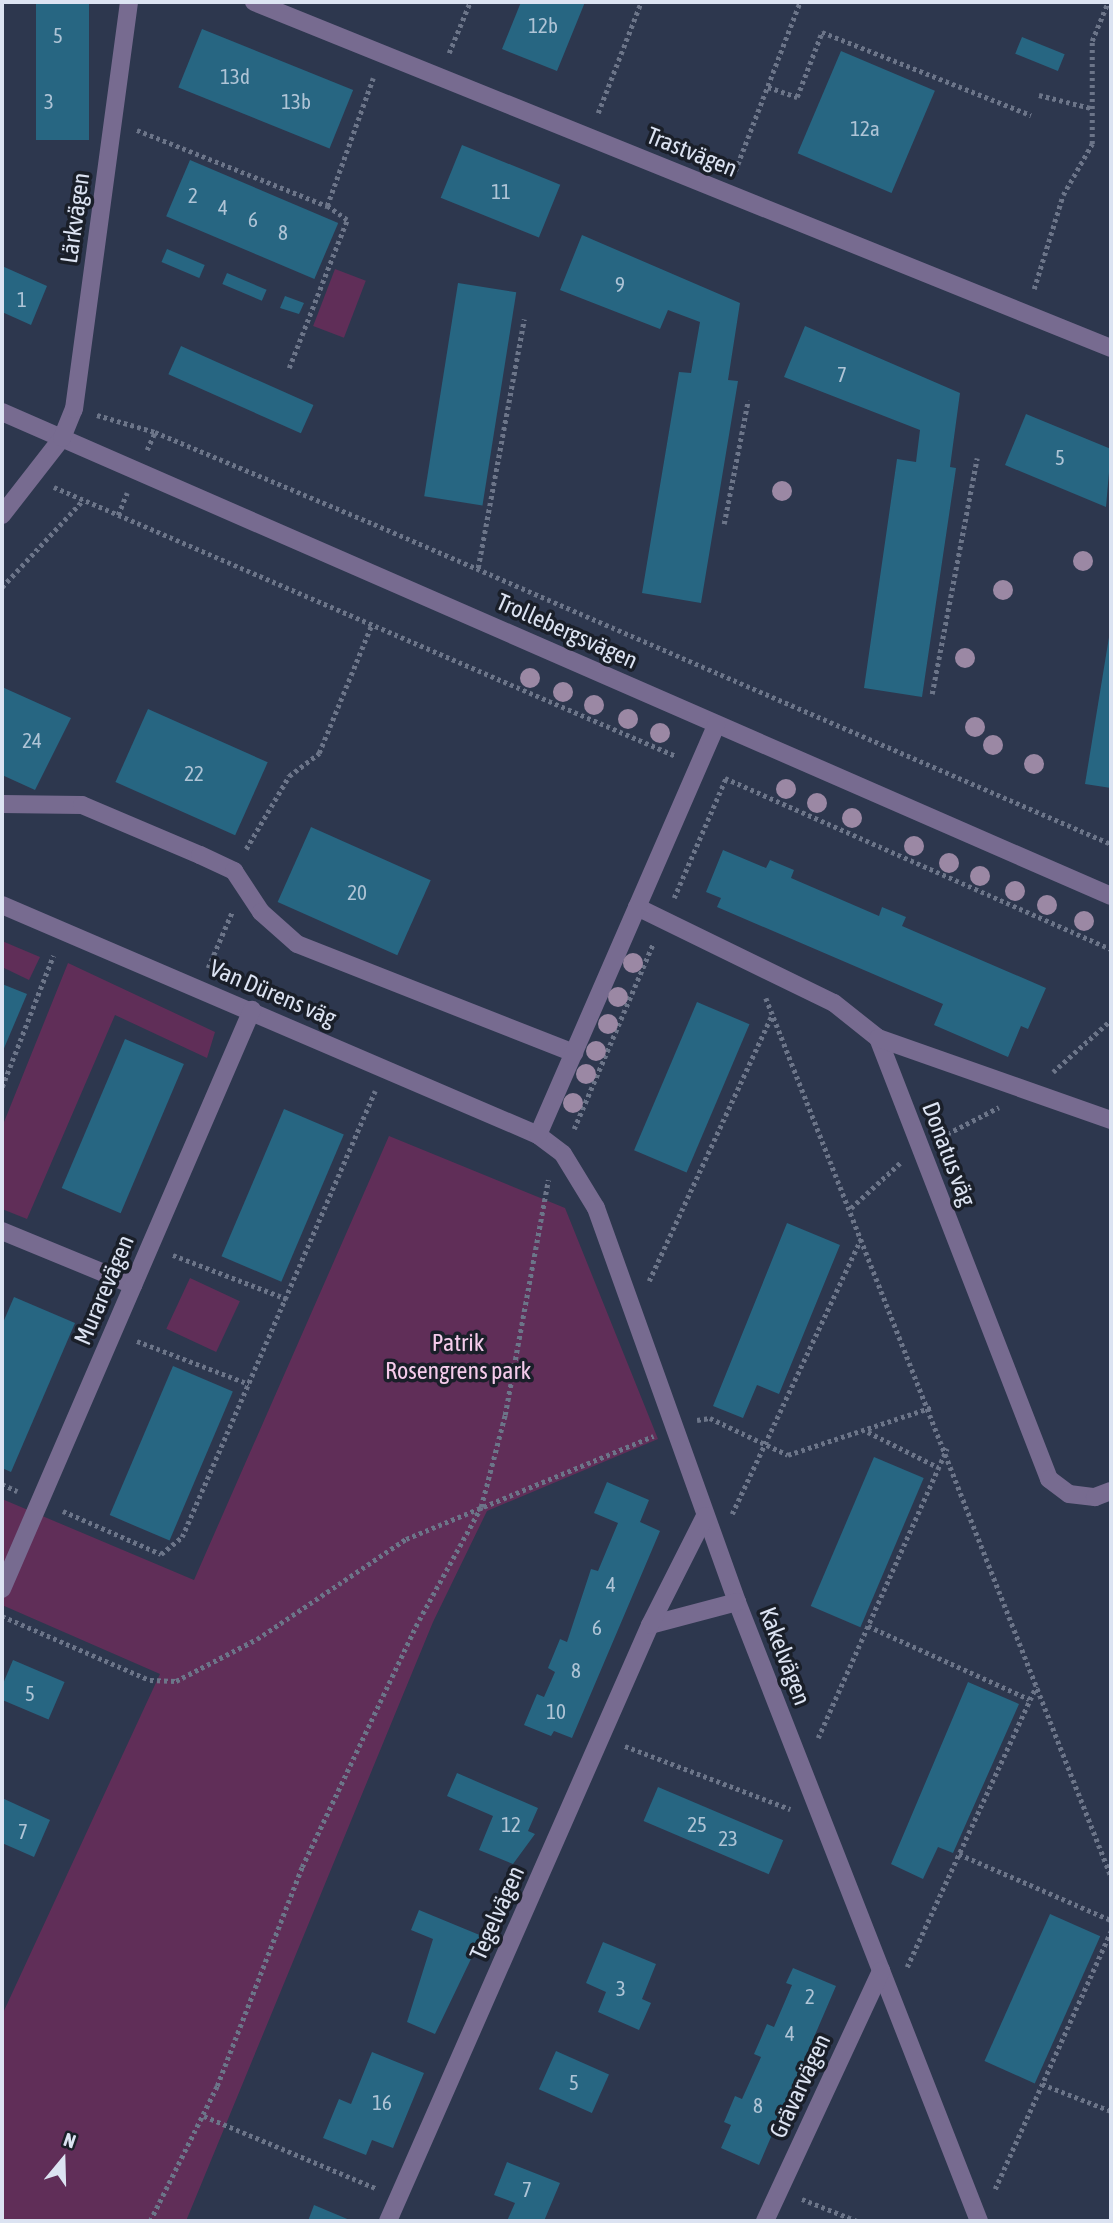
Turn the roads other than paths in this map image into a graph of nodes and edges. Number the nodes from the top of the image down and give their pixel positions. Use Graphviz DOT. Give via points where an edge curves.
graph roads {
  1 [pos="129,2"];
  2 [pos="254,2"];
  3 [pos="1111,348"];
  4 [pos="2,412"];
  5 [pos="62,438"];
  6 [pos="2,516"];
  7 [pos="716,724"];
  8 [pos="2,804"];
  9 [pos="1111,896"];
  10 [pos="2,905"];
  11 [pos="637,907"];
  12 [pos="252,1010"];
  13 [pos="877,1038"];
  14 [pos="574,1053"];
  15 [pos="1111,1120"];
  16 [pos="536,1129"];
  17 [pos="2,1231"];
  18 [pos="133,1285"];
  19 [pos="1111,1491"];
  20 [pos="705,1516"];
  21 [pos="2,1590"];
  22 [pos="737,1601"];
  23 [pos="650,1625"];
  24 [pos="881,1971"];
  25 [pos="388,2221"];
  26 [pos="765,2221"];
  27 [pos="979,2221"];
  1 -- 5 [label="street, Lärkvägen" via="74,409"];
  2 -- 3 [label="street, Trastvägen"];
  4 -- 5 [label="street, Trollebergsvägen"];
  5 -- 6 [label="street, Lärkvägen"];
  5 -- 7 [label="street, Trollebergsvägen"];
  7 -- 9 [label="street, Trollebergsvägen"];
  7 -- 11 [label="street"];
  8 -- 14 [label="street" via="82,805 238,878 261,912 297,944"];
  10 -- 12 [label="street, Van Dürens väg"];
  11 -- 13 [label="street, Donatus väg" via="834,1003"];
  11 -- 14 [label="street"];
  12 -- 16 [label="street, Van Dürens väg"];
  12 -- 18 [label="street, Murarevägen"];
  13 -- 15 [label="street"];
  13 -- 19 [label="street, Donatus väg" via="1049,1479 1069,1494"];
  14 -- 16 [label="street"];
  16 -- 20 [label="street, Kakelvägen" via="563,1154 596,1208"];
  17 -- 18 [label="street"];
  18 -- 21 [label="street, Murarevägen"];
  20 -- 22 [label="street, Kakelvägen"];
  20 -- 23 [label="street, Tegelvägen"];
  22 -- 23 [label="street"];
  22 -- 24 [label="street, Kakelvägen"];
  23 -- 25 [label="street, Tegelvägen"];
  24 -- 26 [label="street, Grävarvägen"];
  24 -- 27 [label="street, Kakelvägen"];
}
